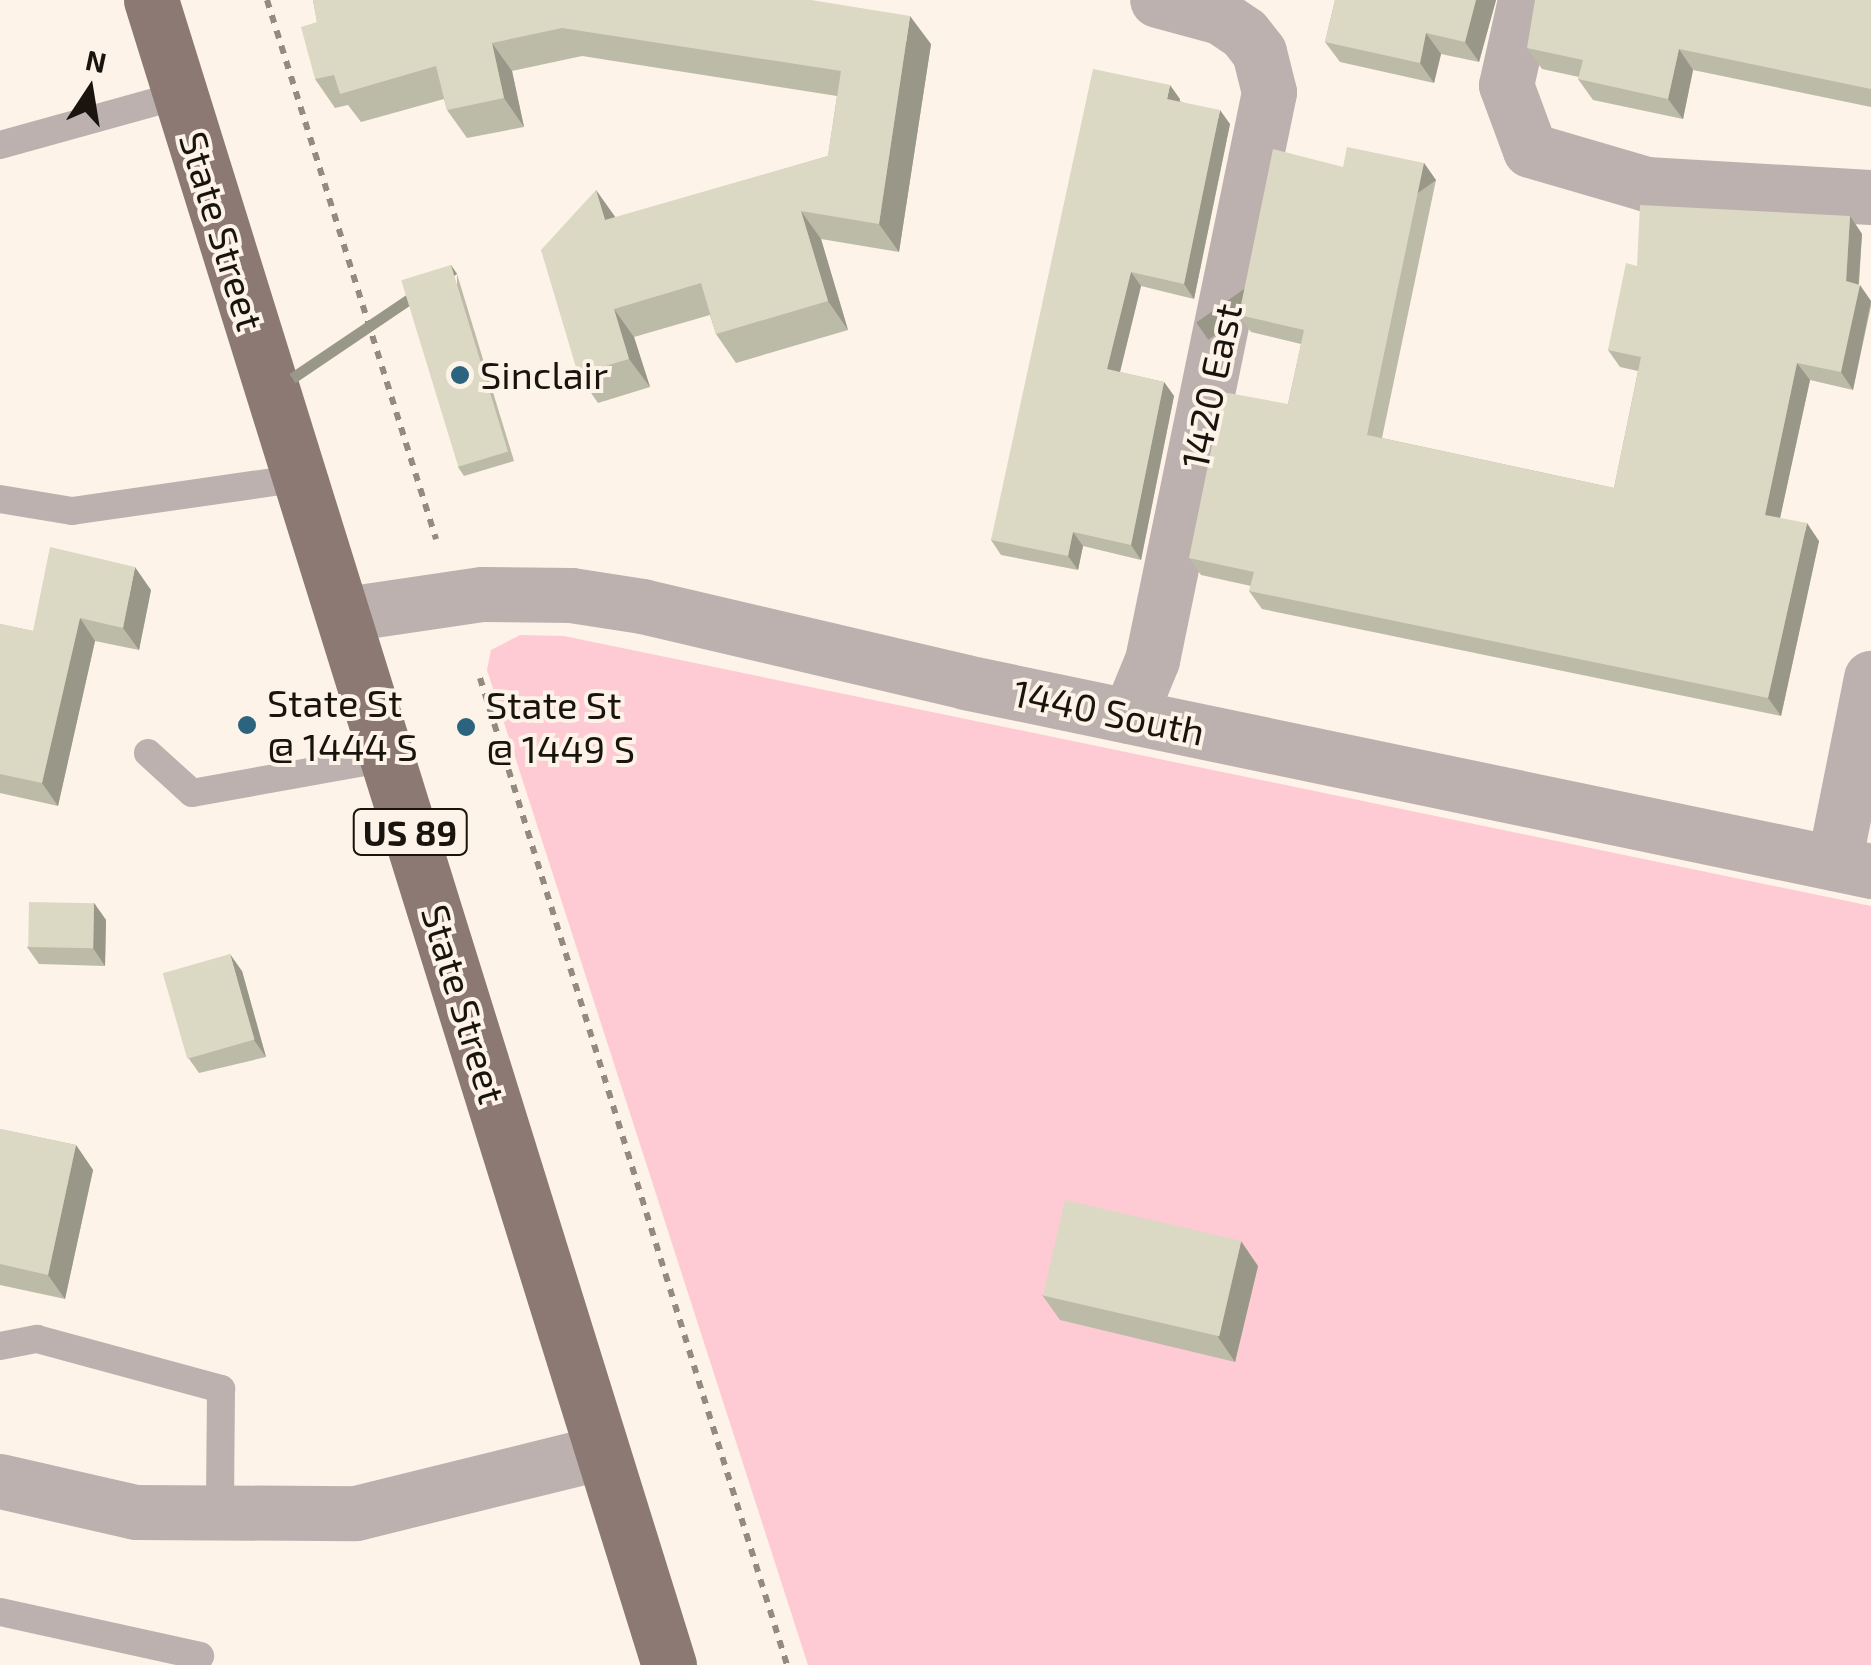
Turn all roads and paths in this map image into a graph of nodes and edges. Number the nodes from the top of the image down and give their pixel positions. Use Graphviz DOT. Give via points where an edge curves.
graph roads {
  1 [pos="151,0"];
  2 [pos="267,0"];
  3 [pos="1157,0"];
  4 [pos="1525,0"];
  5 [pos="180,95"];
  6 [pos="0,145"];
  7 [pos="1871,197"];
  8 [pos="300,478"];
  9 [pos="0,499"];
  10 [pos="436,540"];
  11 [pos="346,614"];
  12 [pos="480,678"];
  13 [pos="1871,678"];
  14 [pos="1129,716"];
  15 [pos="148,753"];
  16 [pos="387,758"];
  17 [pos="1852,867"];
  18 [pos="0,1346"];
  19 [pos="602,1452"];
  20 [pos="0,1481"];
  21 [pos="220,1513"];
  22 [pos="0,1612"];
  23 [pos="200,1656"];
  24 [pos="669,1665"];
  25 [pos="787,1665"];
  1 -- 5 [label="main road, State Street / US 89"];
  2 -- 10 [label="path"];
  3 -- 14 [label="street, 1420 East" via="1220,18 1259,52 1268,117 1152,660"];
  4 -- 7 [label="street" via="1506,85 1530,150 1646,184"];
  5 -- 6 [label="lane"];
  5 -- 8 [label="main road, State Street / US 89"];
  8 -- 9 [label="lane" via="72,511"];
  8 -- 11 [label="main road, State Street / US 89"];
  11 -- 14 [label="street, 1440 South" via="449,596 571,594"];
  11 -- 16 [label="main road, State Street / US 89"];
  12 -- 25 [label="path"];
  13 -- 17 [label="street"];
  14 -- 17 [label="street, 1440 South"];
  15 -- 16 [label="lane" via="192,793"];
  16 -- 19 [label="main road, State Street / US 89"];
  18 -- 21 [label="lane" via="38,1338 221,1389"];
  19 -- 21 [label="street" via="356,1513"];
  19 -- 24 [label="main road, State Street / US 89"];
  20 -- 21 [label="street" via="135,1512"];
  22 -- 23 [label="lane"];
}
